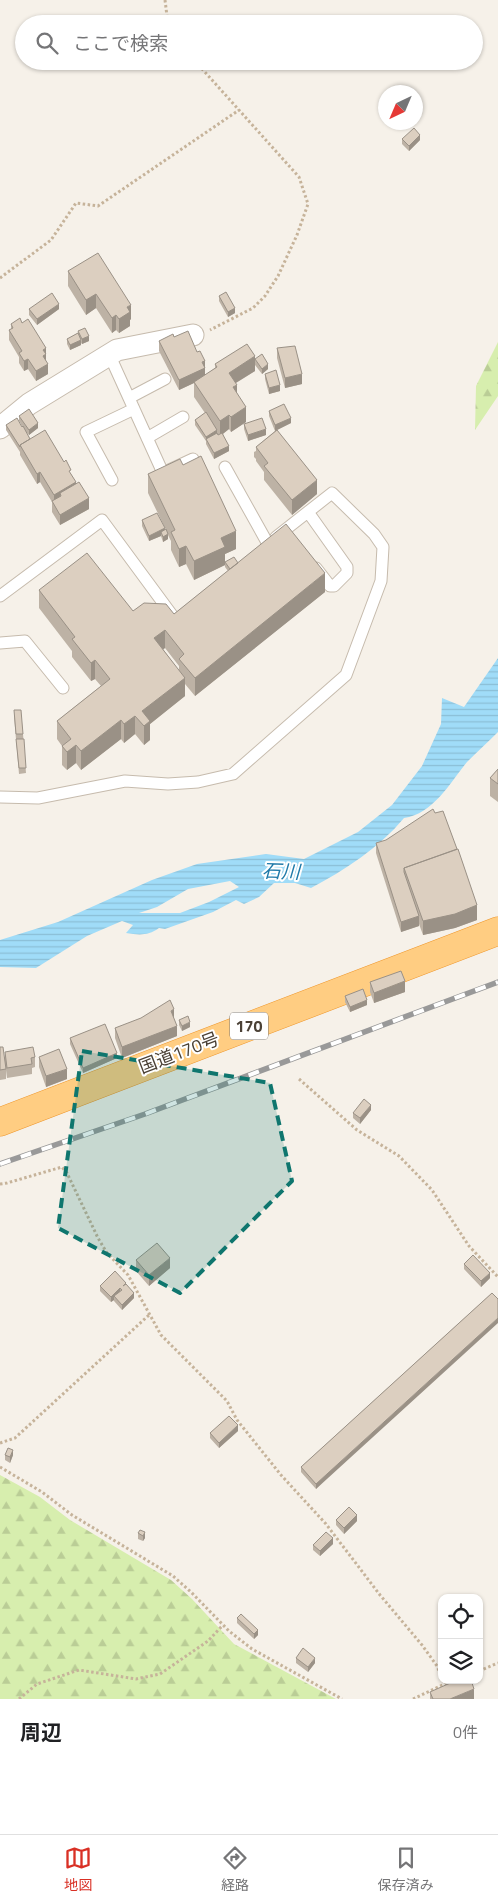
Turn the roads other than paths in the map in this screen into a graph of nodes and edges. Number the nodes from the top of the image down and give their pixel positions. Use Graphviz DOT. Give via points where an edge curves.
graph roads {
  1 [pos="193,335"];
  2 [pos="109,354"];
  3 [pos="165,379"];
  4 [pos="131,403"];
  5 [pos="182,417"];
  6 [pos="0,428"];
  7 [pos="147,438"];
  8 [pos="193,459"];
  9 [pos="225,467"];
  10 [pos="112,480"];
  11 [pos="308,512"];
  12 [pos="308,558"];
  13 [pos="0,596"];
  14 [pos="182,611"];
  15 [pos="0,643"];
  16 [pos="63,688"];
  17 [pos="0,797"];
  18 [pos="498,931"];
  19 [pos="0,1122"];
  1 -- 2 [label="street"];
  2 -- 4 [label="lane"];
  2 -- 6 [label="street" via="29,404"];
  3 -- 4 [label="lane"];
  4 -- 7 [label="lane"];
  4 -- 10 [label="lane" via="86,432"];
  5 -- 7 [label="lane"];
  7 -- 8 [label="lane" via="162,473"];
  9 -- 11 [label="lane" via="264,547 288,533"];
  11 -- 12 [label="lane" via="347,567 347,572 334,586 330,586"];
  11 -- 17 [label="lane" via="332,493 383,547 380,581 346,675 233,774 198,782 168,784 125,781 38,798"];
  13 -- 14 [label="lane" via="102,520 174,617"];
  15 -- 16 [label="lane" via="25,641"];
  18 -- 19 [label="highway, 国道170号 / 170"];
}
